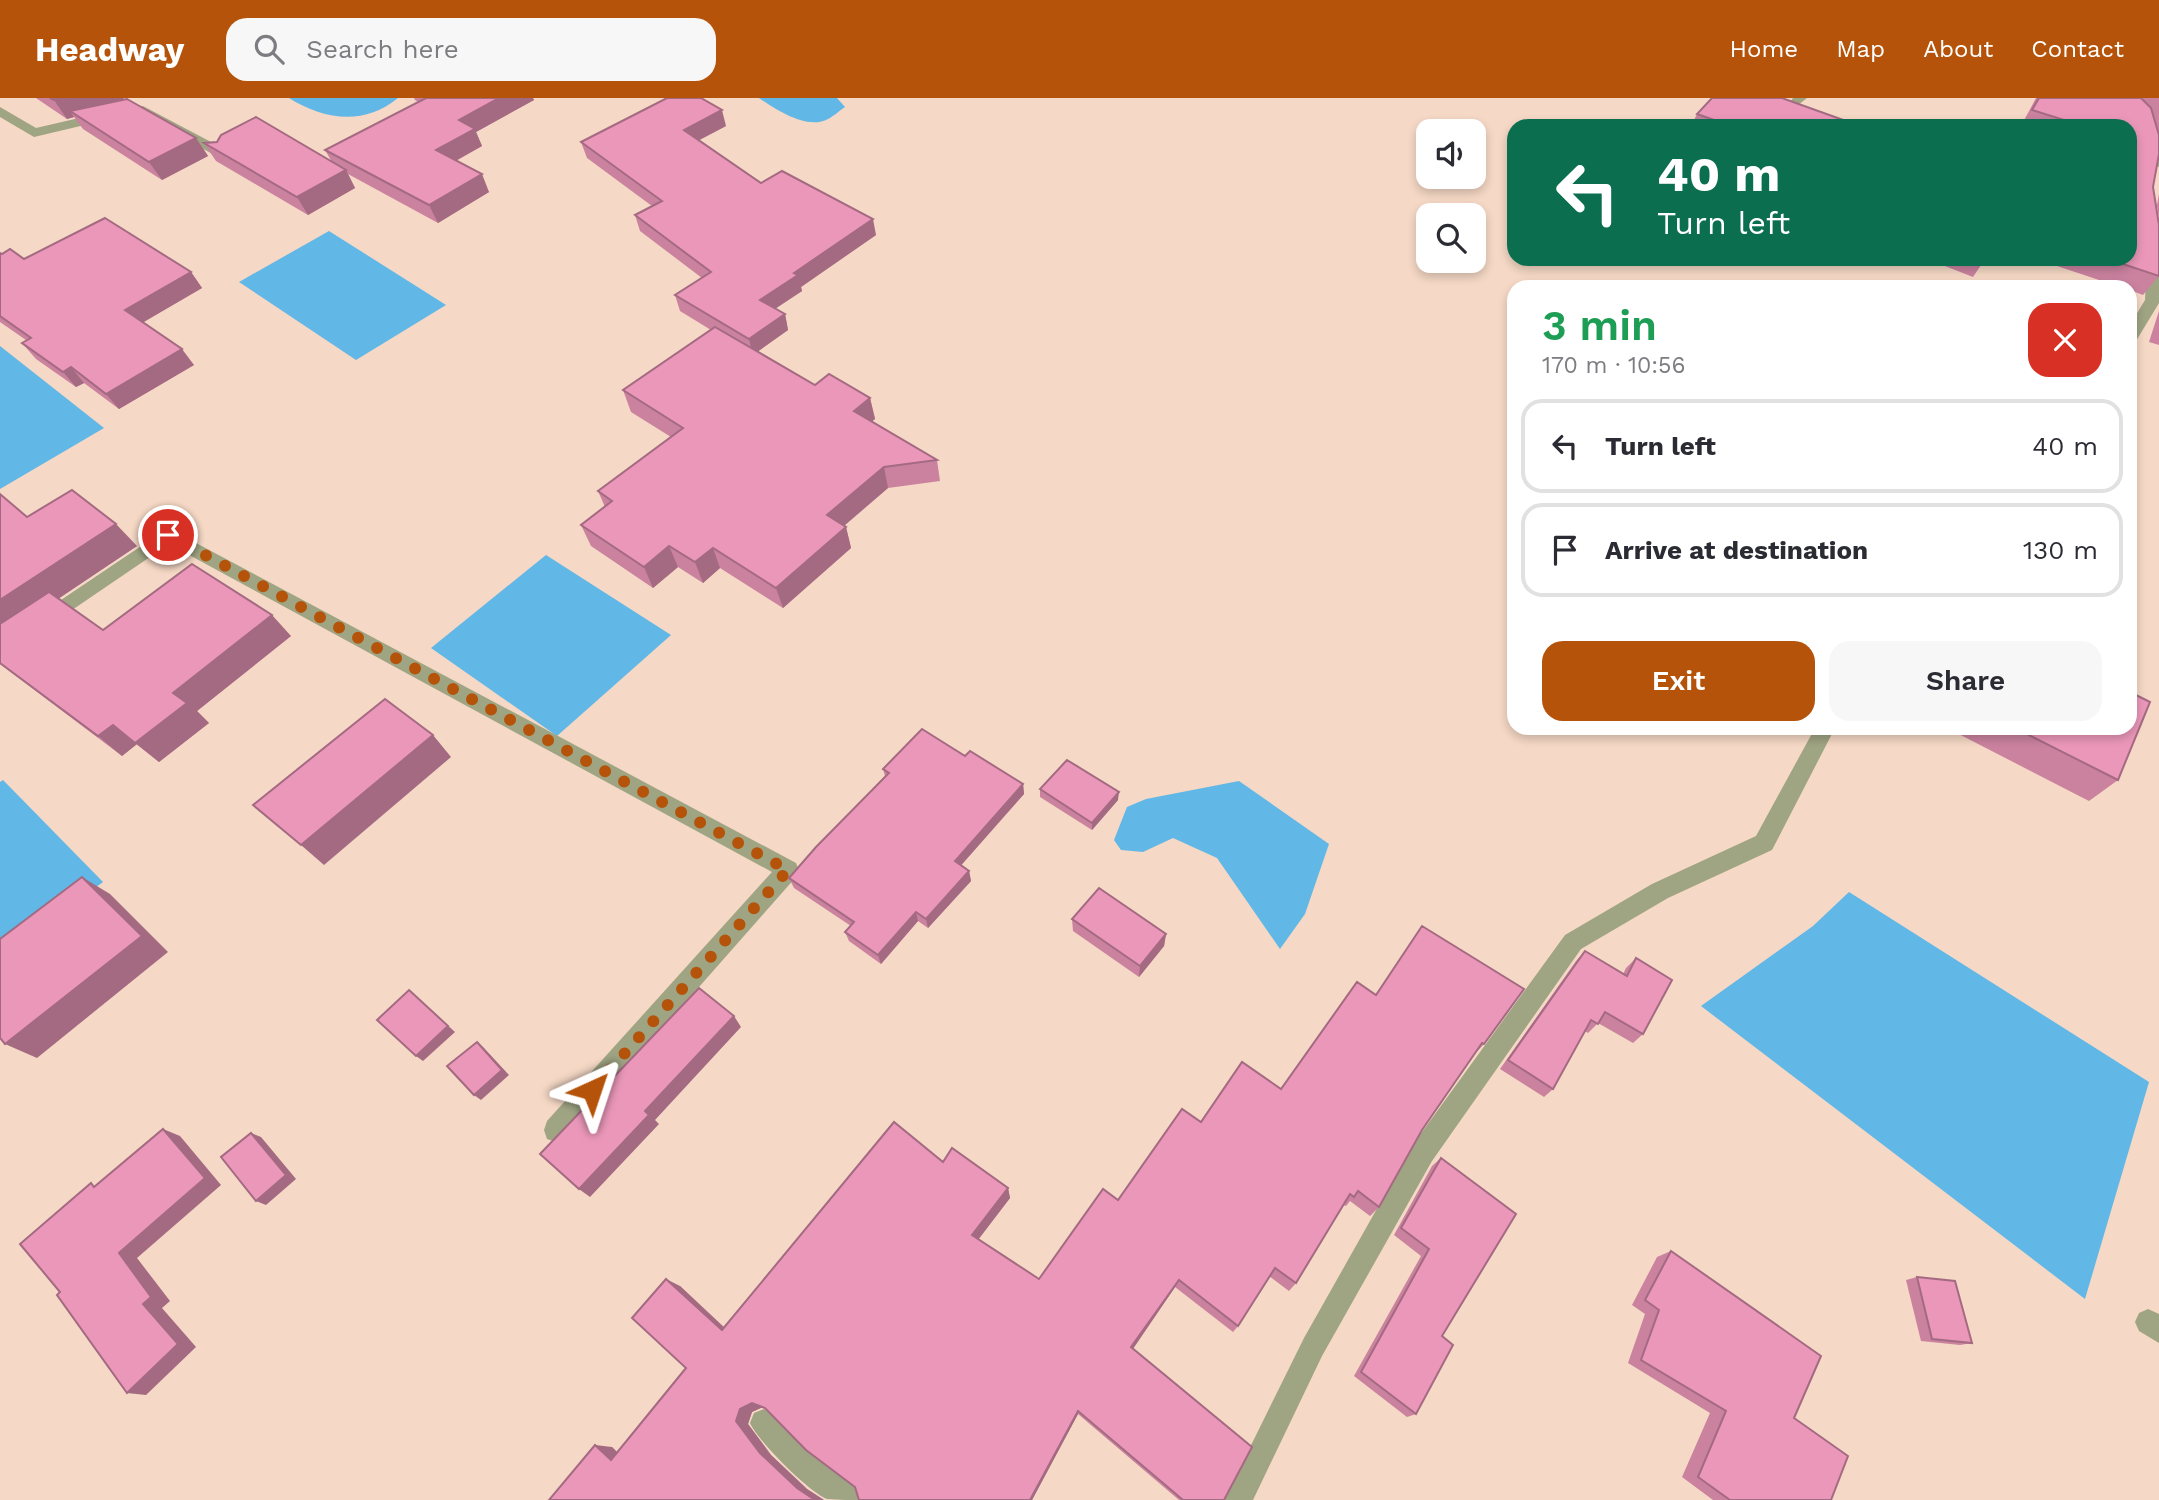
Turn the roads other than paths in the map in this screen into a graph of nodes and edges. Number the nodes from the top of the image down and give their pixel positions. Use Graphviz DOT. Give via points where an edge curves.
graph roads {
  1 [pos="8,98"];
  2 [pos="2118,98"];
  3 [pos="0,109"];
  4 [pos="223,154"];
  5 [pos="2156,166"];
  6 [pos="2154,245"];
  7 [pos="2137,326"];
  8 [pos="0,651"];
  9 [pos="1821,735"];
  10 [pos="556,1130"];
  11 [pos="764,1423"];
  12 [pos="851,1500"];
  13 [pos="1238,1500"];
  1 -- 3 [label="street"];
  2 -- 5 [label="street" via="2150,130"];
  3 -- 4 [label="street" via="34,133 142,109"];
  6 -- 7 [label="street" via="2153,300"];
  8 -- 10 [label="street" via="168,535 788,870"];
  9 -- 13 [label="street" via="1764,843 1660,891 1573,942 1423,1152 1313,1347"];
  11 -- 12 [label="street" via="804,1464"];
}
